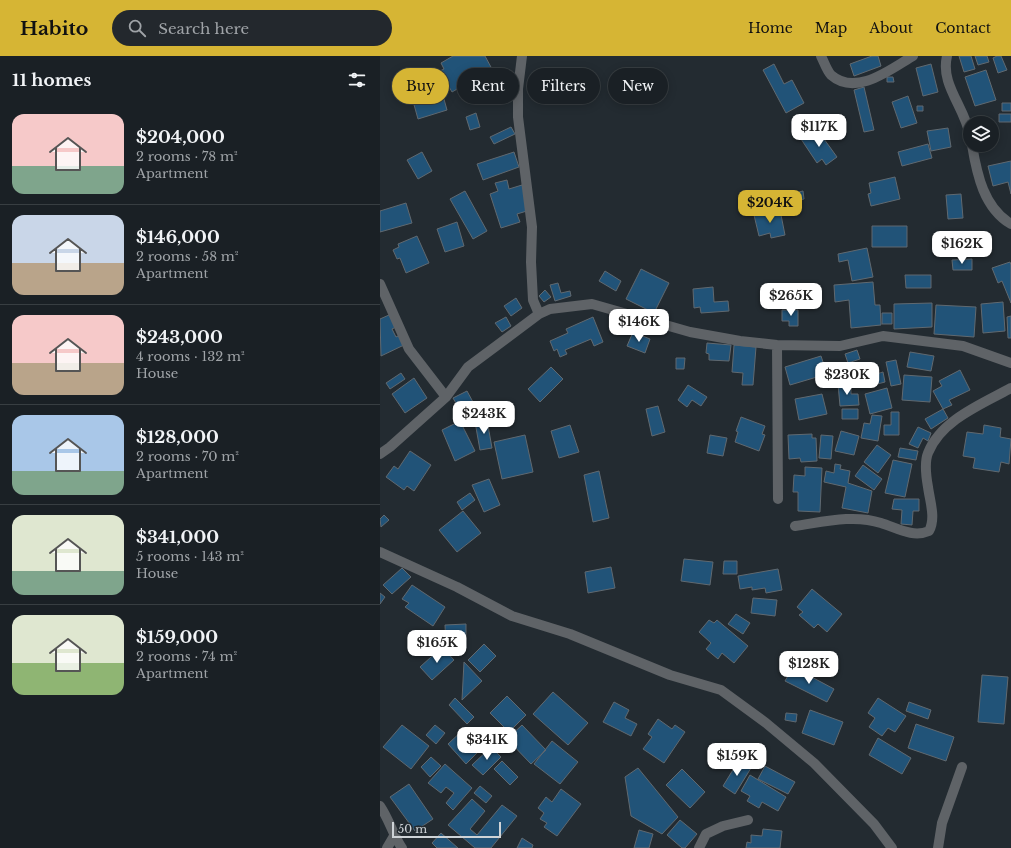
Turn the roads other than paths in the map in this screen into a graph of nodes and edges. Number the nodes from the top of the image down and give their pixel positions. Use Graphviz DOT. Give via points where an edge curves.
graph roads {
  1 [pos="522,56"];
  2 [pos="821,56"];
  3 [pos="913,56"];
  4 [pos="947,56"];
  5 [pos="964,116"];
  6 [pos="973,152"];
  7 [pos="1011,224"];
  8 [pos="380,284"];
  9 [pos="539,314"];
  10 [pos="777,345"];
  11 [pos="1011,363"];
  12 [pos="1011,388"];
  13 [pos="446,397"];
  14 [pos="380,454"];
  15 [pos="778,499"];
  16 [pos="795,526"];
  17 [pos="380,552"];
  18 [pos="962,767"];
  19 [pos="380,806"];
  20 [pos="748,820"];
  21 [pos="394,836"];
  22 [pos="387,848"];
  23 [pos="402,848"];
  24 [pos="699,848"];
  25 [pos="892,848"];
  26 [pos="938,848"];
  1 -- 9 [label="street" via="518,117 532,227 533,300"];
  2 -- 3 [label="street" via="831,75 846,83 869,81"];
  4 -- 5 [label="street" via="947,81"];
  6 -- 7 [label="street" via="976,169 988,202 1001,218"];
  8 -- 13 [label="street" via="409,349"];
  9 -- 10 [label="street" via="550,309 592,304 690,332"];
  9 -- 13 [label="street" via="468,367"];
  10 -- 11 [label="street" via="840,346 883,336 963,346"];
  10 -- 15 [label="street"];
  12 -- 16 [label="street" via="966,413 942,432 928,454 926,473 933,523 929,531 922,534 909,533 880,522 859,519"];
  13 -- 14 [label="street"];
  17 -- 25 [label="street" via="458,587 512,616 570,634 670,675 721,690 814,763 874,824"];
  18 -- 26 [label="street" via="942,823"];
  19 -- 21 [label="street" via="388,818"];
  20 -- 24 [label="street" via="723,826 706,834"];
  21 -- 22 [label="street"];
  21 -- 23 [label="street"];
}
